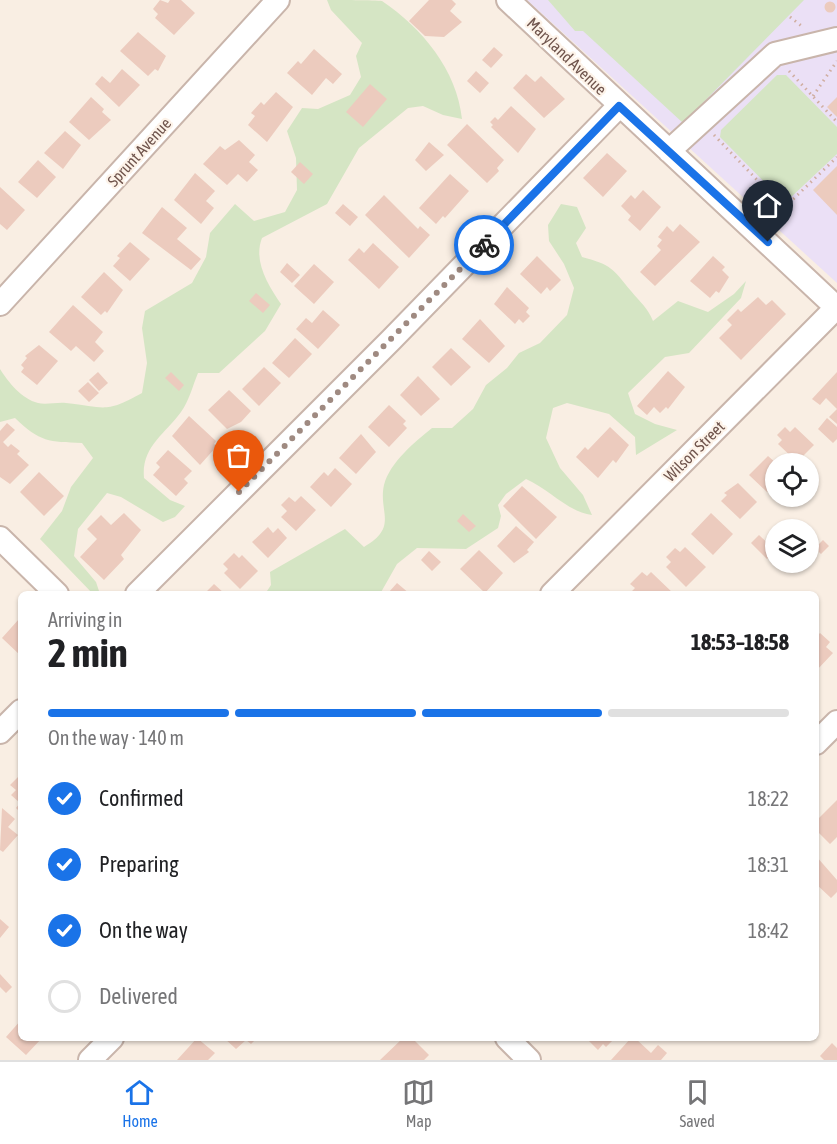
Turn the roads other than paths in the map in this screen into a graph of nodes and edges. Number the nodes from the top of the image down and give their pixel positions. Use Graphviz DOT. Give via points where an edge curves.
graph roads {
  1 [pos="278,0"];
  2 [pos="508,0"];
  3 [pos="837,39"];
  4 [pos="619,106"];
  5 [pos="669,151"];
  6 [pos="0,304"];
  7 [pos="837,308"];
  8 [pos="0,538"];
  9 [pos="54,591"];
  10 [pos="140,591"];
  11 [pos="555,591"];
  12 [pos="18,714"];
  13 [pos="837,722"];
  14 [pos="0,732"];
  15 [pos="819,740"];
  16 [pos="109,1041"];
  17 [pos="90,1060"];
  1 -- 6 [label="street, Sprunt Avenue"];
  2 -- 4 [label="street, Maryland Avenue"];
  3 -- 5 [label="street" via="775,54"];
  4 -- 5 [label="street, Maryland Avenue"];
  4 -- 10 [label="street"];
  5 -- 7 [label="street, Maryland Avenue"];
  7 -- 11 [label="street, Wilson Street"];
  8 -- 9 [label="street"];
  12 -- 14 [label="street"];
  13 -- 15 [label="street"];
  16 -- 17 [label="street"];
}
